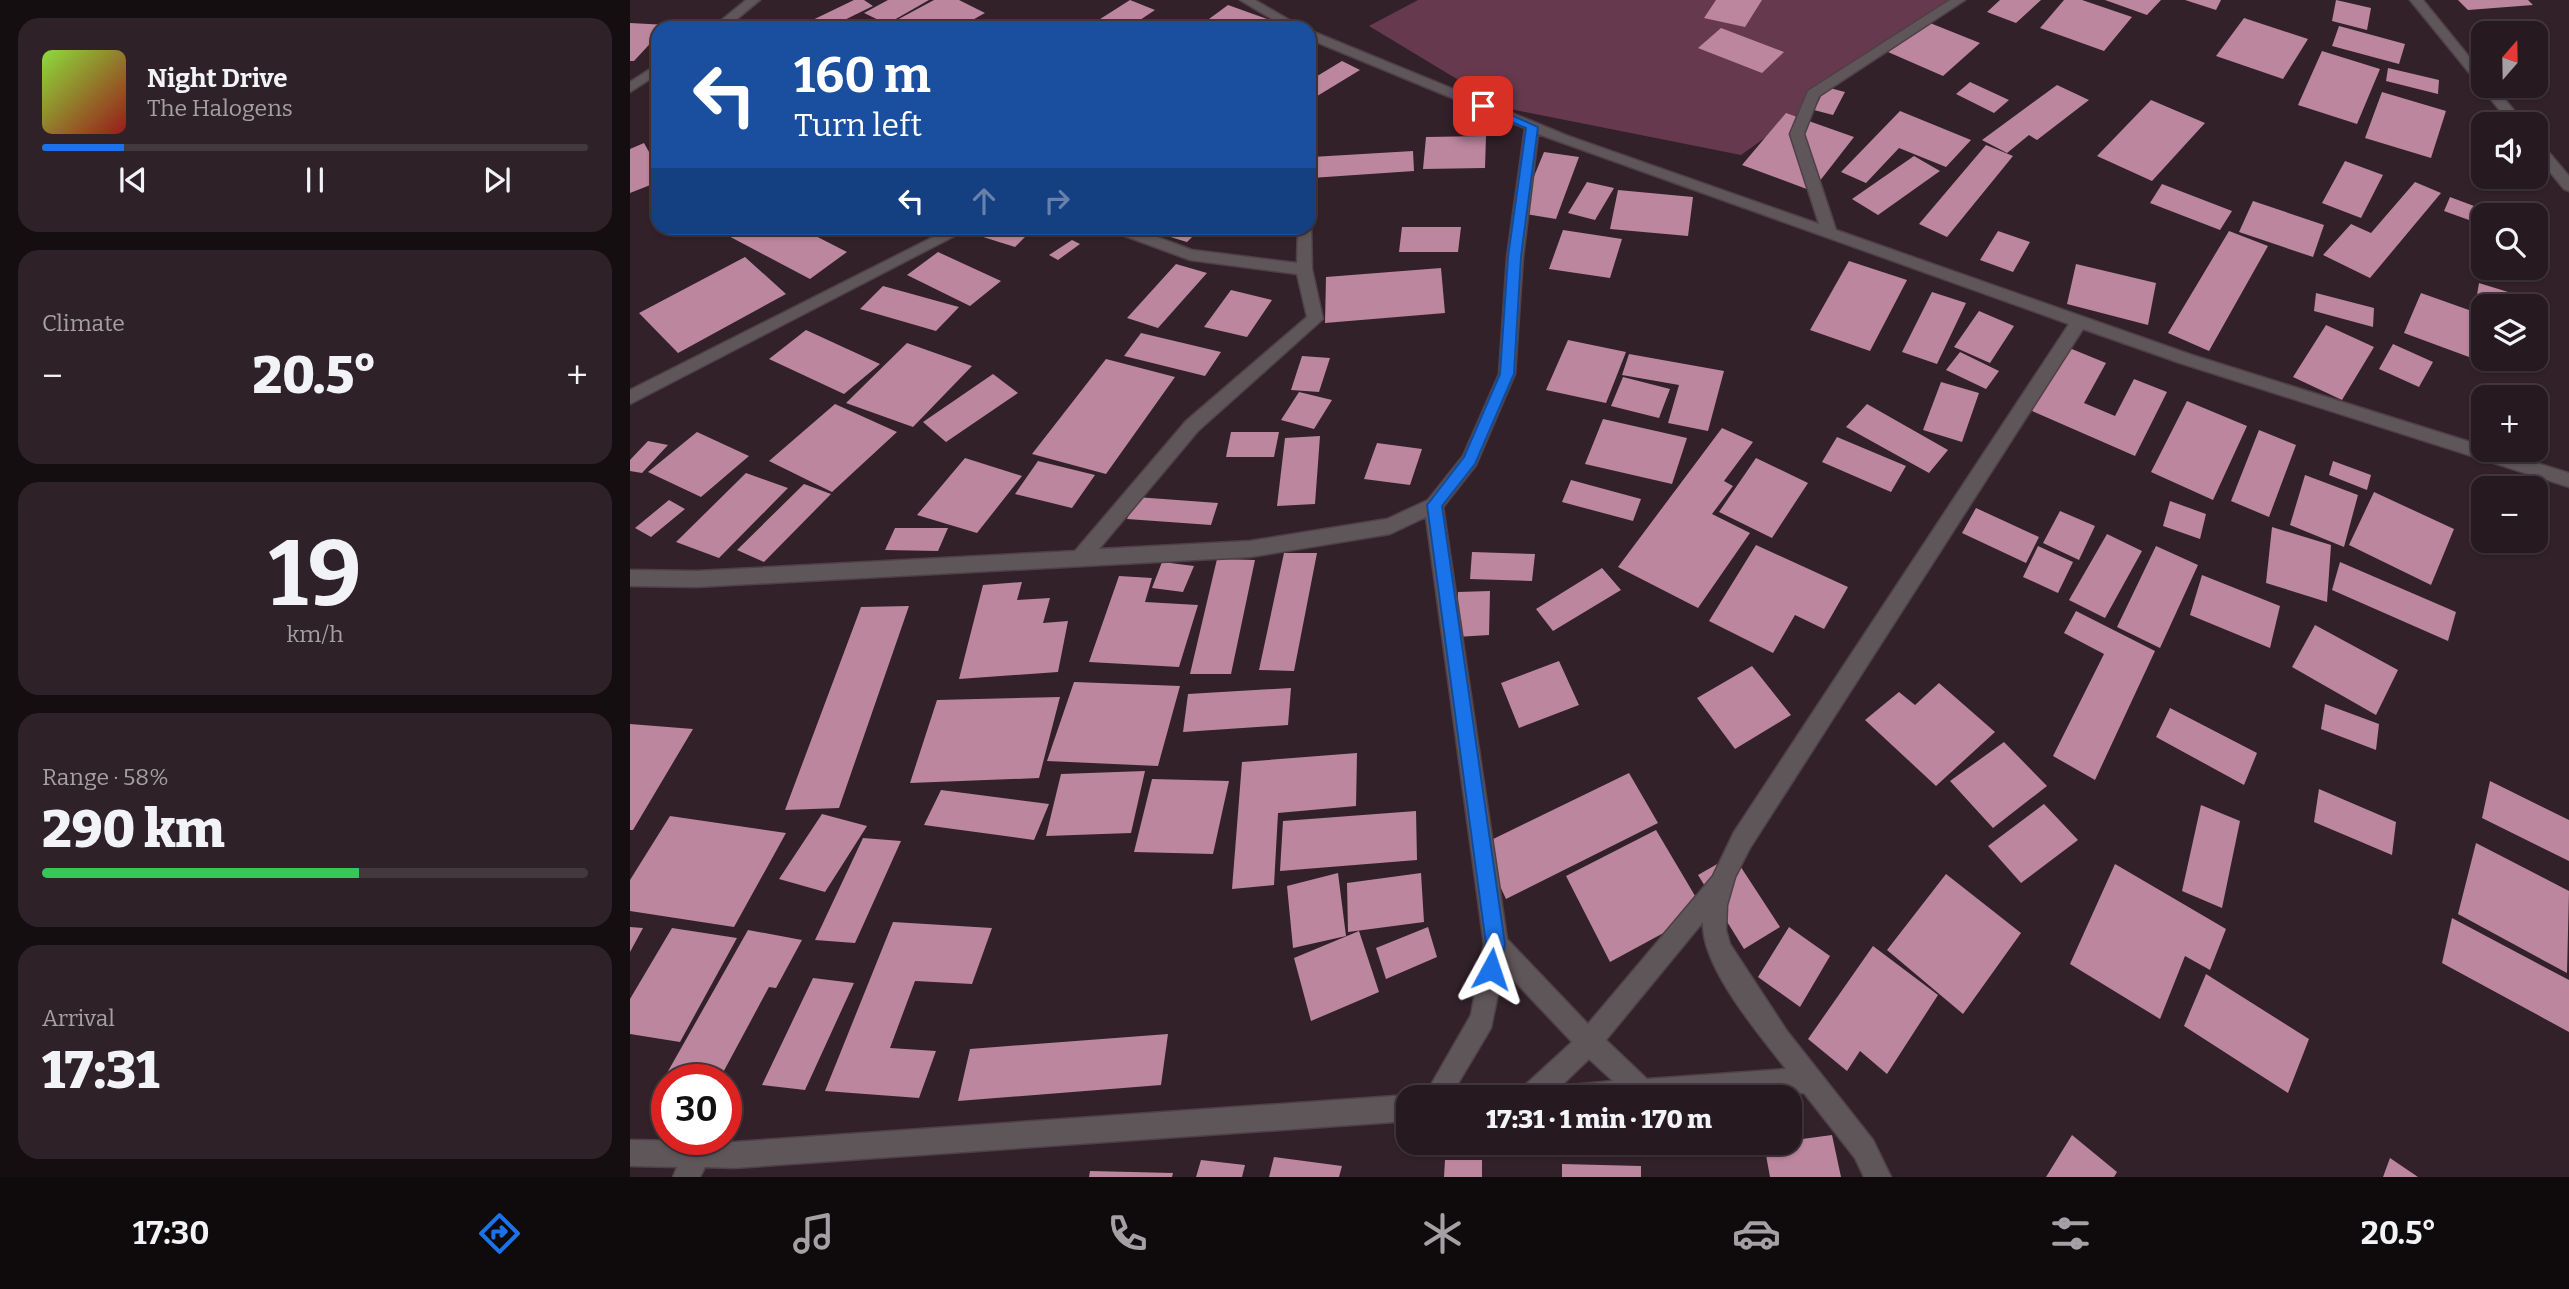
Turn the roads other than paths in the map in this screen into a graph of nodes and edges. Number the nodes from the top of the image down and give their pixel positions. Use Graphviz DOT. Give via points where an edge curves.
graph roads {
  1 [pos="754,0"];
  2 [pos="1246,0"];
  3 [pos="1959,0"];
  4 [pos="2416,0"];
  5 [pos="727,21"];
  6 [pos="1284,21"];
  7 [pos="1316,37"];
  8 [pos="2471,67"];
  9 [pos="651,73"];
  10 [pos="630,88"];
  11 [pos="2497,98"];
  12 [pos="2508,112"];
  13 [pos="1532,127"];
  14 [pos="2548,161"];
  15 [pos="2569,186"];
  16 [pos="1830,234"];
  17 [pos="948,235"];
  18 [pos="1137,235"];
  19 [pos="1306,235"];
  20 [pos="1304,269"];
  21 [pos="2079,321"];
  22 [pos="630,398"];
  23 [pos="2569,480"];
  24 [pos="1434,505"];
  25 [pos="1080,558"];
  26 [pos="630,578"];
  27 [pos="1718,884"];
  28 [pos="1496,944"];
  29 [pos="1589,1042"];
  30 [pos="1811,1080"];
  31 [pos="1443,1085"];
  32 [pos="1544,1085"];
  33 [pos="1635,1085"];
  34 [pos="1741,1085"];
  35 [pos="1396,1109"];
  36 [pos="630,1153"];
  37 [pos="651,1153"];
  38 [pos="742,1154"];
  39 [pos="697,1155"];
  40 [pos="686,1177"];
  41 [pos="1878,1177"];
  1 -- 5 [label="street"];
  2 -- 6 [label="street"];
  3 -- 16 [label="street" via="1813,94 1797,134"];
  4 -- 8 [label="street"];
  7 -- 13 [label="street"];
  9 -- 10 [label="street"];
  11 -- 12 [label="street"];
  13 -- 16 [label="street"];
  13 -- 24 [label="street" via="1515,257 1507,374 1470,460"];
  14 -- 15 [label="street"];
  16 -- 21 [label="street"];
  17 -- 22 [label="street"];
  18 -- 20 [label="street" via="1190,255"];
  19 -- 20 [label="street"];
  20 -- 25 [label="street" via="1315,319 1192,426"];
  21 -- 23 [label="street"];
  21 -- 27 [label="street" via="1742,840"];
  24 -- 25 [label="street" via="1390,526 1250,549"];
  24 -- 28 [label="street"];
  25 -- 26 [label="street" via="696,579"];
  27 -- 29 [label="street"];
  27 -- 30 [label="street" via="1714,933 1733,977"];
  28 -- 29 [label="street"];
  28 -- 31 [label="street" via="1482,1019"];
  29 -- 32 [label="street"];
  29 -- 33 [label="street"];
  30 -- 34 [label="street"];
  30 -- 41 [label="street" via="1864,1149"];
  35 -- 38 [label="street"];
  36 -- 37 [label="street"];
  39 -- 40 [label="street"];
}
